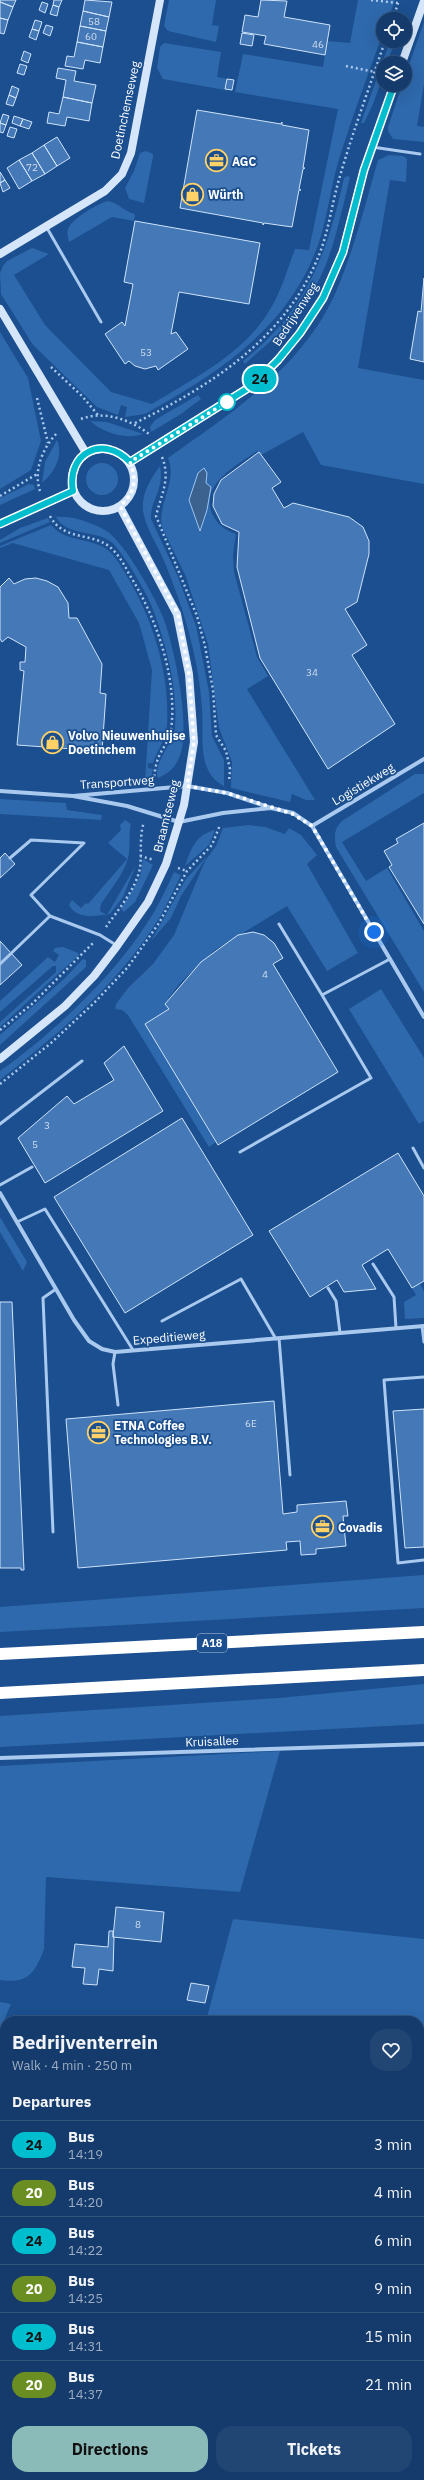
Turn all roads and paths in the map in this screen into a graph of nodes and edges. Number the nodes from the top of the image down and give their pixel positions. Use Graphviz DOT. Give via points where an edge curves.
graph roads {
  1 [pos="160,0"];
  2 [pos="371,0"];
  3 [pos="424,0"];
  4 [pos="399,2"];
  5 [pos="395,12"];
  6 [pos="383,48"];
  7 [pos="404,56"];
  8 [pos="346,66"];
  9 [pos="375,72"];
  10 [pos="392,92"];
  11 [pos="372,147"];
  12 [pos="420,154"];
  13 [pos="46,226"];
  14 [pos="0,254"];
  15 [pos="0,308"];
  16 [pos="101,322"];
  17 [pos="29,358"];
  18 [pos="135,423"];
  19 [pos="158,445"];
  20 [pos="86,453"];
  21 [pos="130,462"];
  22 [pos="73,491"];
  23 [pos="0,496"];
  24 [pos="44,504"];
  25 [pos="120,506"];
  26 [pos="156,516"];
  27 [pos="0,524"];
  28 [pos="107,545"];
  29 [pos="424,759"];
  30 [pos="187,786"];
  31 [pos="0,791"];
  32 [pos="73,796"];
  33 [pos="271,808"];
  34 [pos="179,822"];
  35 [pos="312,826"];
  36 [pos="10,858"];
  37 [pos="50,916"];
  38 [pos="279,924"];
  39 [pos="117,946"];
  40 [pos="390,959"];
  41 [pos="0,964"];
  42 [pos="322,995"];
  43 [pos="424,1017"];
  44 [pos="0,1059"];
  45 [pos="82,1061"];
  46 [pos="0,1124"];
  47 [pos="413,1148"];
  48 [pos="240,1152"];
  49 [pos="32,1167"];
  50 [pos="424,1168"];
  51 [pos="0,1185"];
  52 [pos="0,1193"];
  53 [pos="17,1222"];
  54 [pos="373,1264"];
  55 [pos="328,1288"];
  56 [pos="56,1289"];
  57 [pos="162,1321"];
  58 [pos="423,1326"];
  59 [pos="396,1328"];
  60 [pos="340,1333"];
  61 [pos="277,1339"];
  62 [pos="424,1342"];
  63 [pos="132,1350"];
  64 [pos="115,1352"];
  65 [pos="424,1377"];
  66 [pos="118,1405"];
  67 [pos="290,1475"];
  68 [pos="53,1532"];
  69 [pos="424,1560"];
  70 [pos="424,1632"];
  71 [pos="0,1654"];
  72 [pos="424,1670"];
  73 [pos="0,1693"];
  74 [pos="424,1744"];
  75 [pos="0,1758"];
  1 -- 13 [label="street, Doetinchemseweg" via="131,153 122,174 116,183 105,191"];
  2 -- 4 [label="path"];
  3 -- 7 [label="street"];
  4 -- 5 [label="path"];
  6 -- 9 [label="path, Bedrijvenweg"];
  8 -- 9 [label="path"];
  9 -- 18 [label="path, Bedrijvenweg" via="340,178 323,244 295,298 252,350 203,386"];
  10 -- 11 [label="street, Bedrijvenweg"];
  11 -- 12 [label="lane"];
  11 -- 19 [label="street, Bedrijvenweg" via="343,252 323,298 300,333 253,385"];
  13 -- 14 [label="street, Doetinchemseweg"];
  13 -- 16 [label="lane"];
  15 -- 17 [label="street"];
  17 -- 18 [label="path" via="55,369 98,415"];
  17 -- 20 [label="street"];
  18 -- 19 [label="path"];
  19 -- 21 [label="street, Bedrijvenweg"];
  19 -- 26 [label="path" via="166,472 165,487"];
  20 -- 21 [label="street" via="97,448 110,448 121,453"];
  20 -- 22 [label="street" via="73,470"];
  21 -- 25 [label="street" via="134,486 129,498"];
  22 -- 24 [label="street"];
  22 -- 25 [label="street" via="81,503 93,510 107,511"];
  23 -- 24 [label="path" via="37,473"];
  24 -- 27 [label="street"];
  24 -- 28 [label="path" via="54,524 65,532"];
  25 -- 30 [label="street, Braamtseweg" via="178,614 189,674 194,742"];
  29 -- 35 [label="street, Logistiekweg"];
  30 -- 32 [label="street, Transportweg"];
  30 -- 33 [label="street" via="227,793"];
  30 -- 34 [label="street, Braamtseweg"];
  31 -- 32 [label="street, Transportweg"];
  32 -- 34 [label="street, Transportweg" via="127,806"];
  33 -- 34 [label="street" via="223,813"];
  33 -- 35 [label="street" via="293,814"];
  34 -- 39 [label="street, Braamtseweg" via="166,864 148,902"];
  35 -- 40 [label="street"];
  36 -- 37 [label="lane" via="31,840 84,843 31,895"];
  37 -- 39 [label="lane" via="100,935"];
  37 -- 41 [label="lane"];
  38 -- 42 [label="lane"];
  39 -- 44 [label="street, Braamtseweg" via="94,976 65,1006"];
  40 -- 42 [label="lane"];
  40 -- 43 [label="street"];
  42 -- 48 [label="lane" via="371,1078"];
  45 -- 46 [label="lane"];
  47 -- 50 [label="lane"];
  49 -- 51 [label="lane"];
  52 -- 53 [label="street, Expeditieweg"];
  53 -- 56 [label="street, Expeditieweg"];
  53 -- 63 [label="lane" via="44,1209"];
  54 -- 59 [label="lane" via="394,1297"];
  55 -- 60 [label="lane" via="336,1301"];
  56 -- 64 [label="street, Expeditieweg" via="89,1341 102,1349"];
  56 -- 68 [label="lane" via="43,1298"];
  57 -- 61 [label="lane" via="241,1278"];
  58 -- 59 [label="street, Expeditieweg"];
  58 -- 62 [label="lane"];
  59 -- 60 [label="street, Expeditieweg"];
  60 -- 61 [label="street, Expeditieweg"];
  61 -- 63 [label="street, Expeditieweg"];
  61 -- 67 [label="lane"];
  63 -- 64 [label="street, Expeditieweg"];
  64 -- 66 [label="lane" via="113,1364"];
  65 -- 69 [label="lane" via="384,1380 398,1563"];
  70 -- 71 [label="highway, A18"];
  72 -- 73 [label="highway"];
  74 -- 75 [label="street, Kruisallee"];
}
